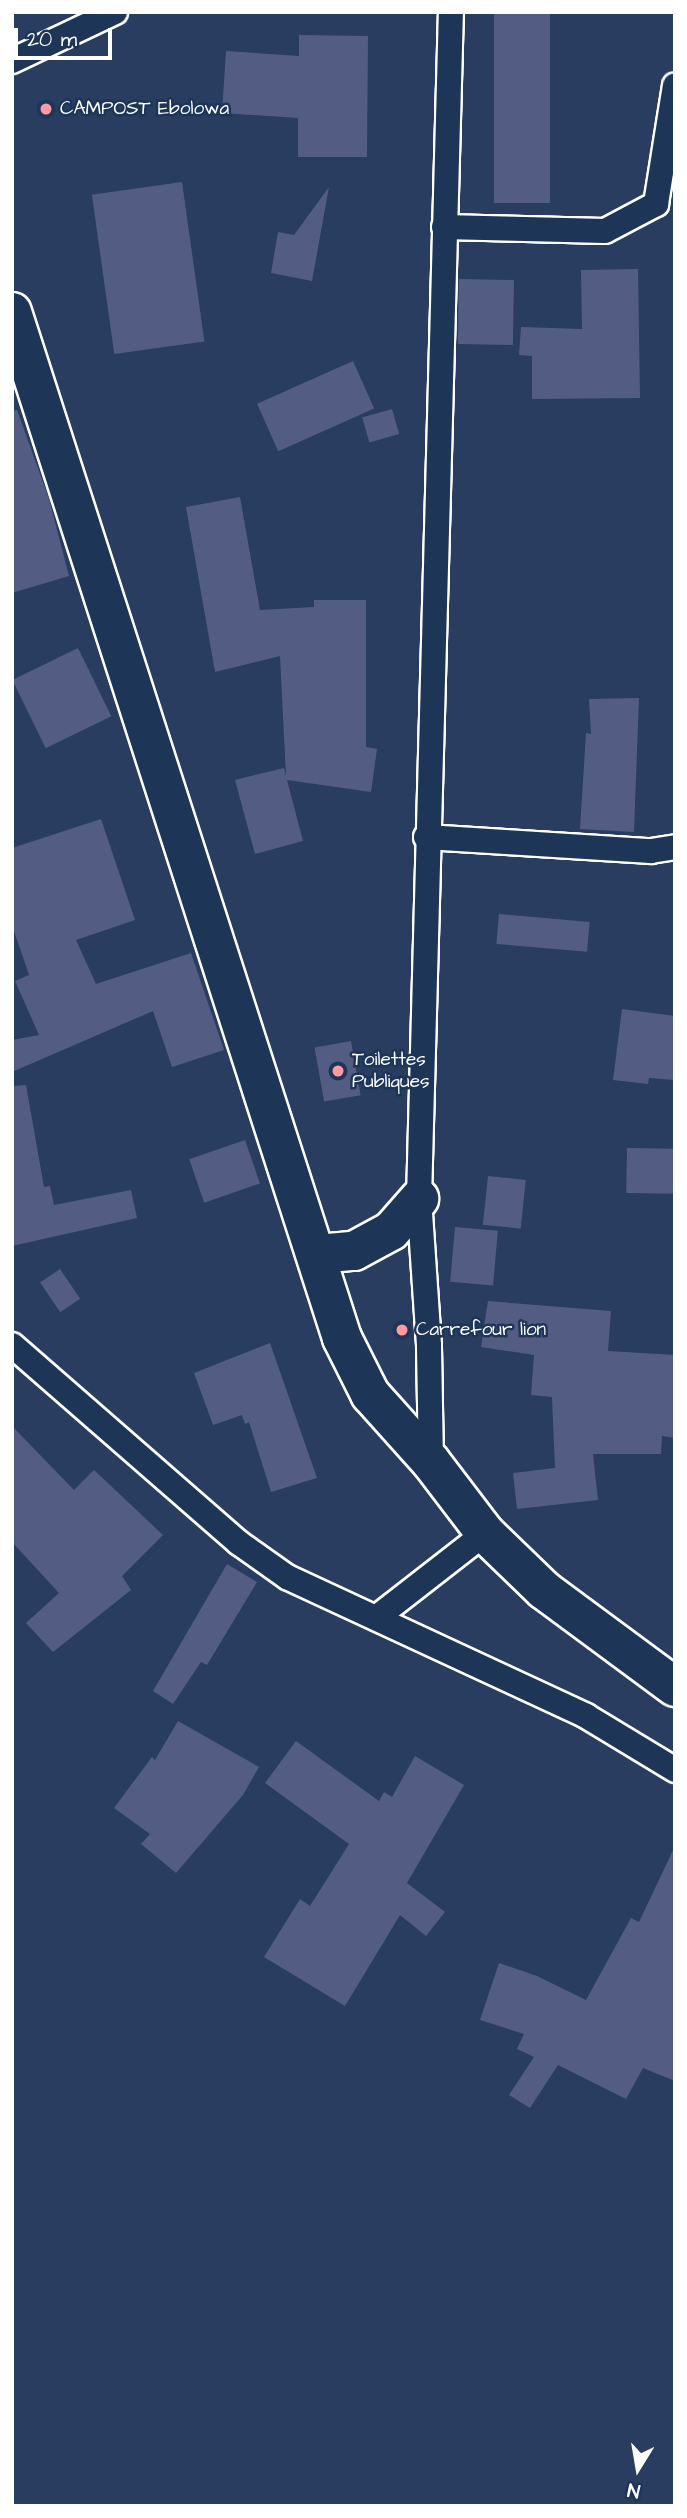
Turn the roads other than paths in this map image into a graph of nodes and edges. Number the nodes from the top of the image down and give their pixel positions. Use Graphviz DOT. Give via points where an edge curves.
graph roads {
  1 [pos="115,12"];
  2 [pos="450,12"];
  3 [pos="12,61"];
  4 [pos="675,86"];
  5 [pos="444,227"];
  6 [pos="12,312"];
  7 [pos="426,837"];
  8 [pos="675,847"];
  9 [pos="419,1199"];
  10 [pos="317,1254"];
  11 [pos="12,1345"];
  12 [pos="431,1462"];
  13 [pos="485,1533"];
  14 [pos="376,1618"];
  15 [pos="675,1687"];
  16 [pos="675,1770"];
  1 -- 3 [label="street"];
  2 -- 5 [label="street"];
  4 -- 5 [label="street" via="656,204 605,230"];
  5 -- 7 [label="street"];
  6 -- 10 [label="main road"];
  7 -- 8 [label="street" via="651,851"];
  7 -- 9 [label="street"];
  9 -- 10 [label="main road" via="391,1231 354,1251"];
  9 -- 12 [label="street"];
  10 -- 12 [label="main road" via="342,1338 370,1394"];
  11 -- 14 [label="street" via="239,1543 287,1577"];
  12 -- 13 [label="main road"];
  13 -- 14 [label="street"];
  13 -- 15 [label="main road" via="544,1590"];
  14 -- 16 [label="street" via="586,1716"];
}
